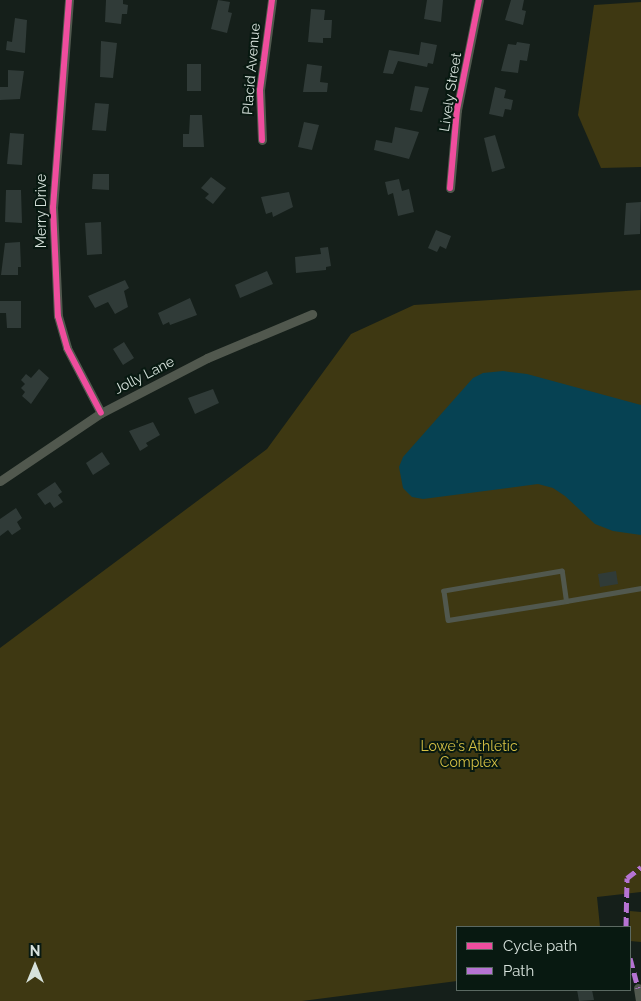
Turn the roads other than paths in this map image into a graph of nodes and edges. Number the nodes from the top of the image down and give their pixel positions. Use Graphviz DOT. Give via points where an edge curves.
graph roads {
  1 [pos="69,0"];
  2 [pos="272,0"];
  3 [pos="479,0"];
  4 [pos="262,140"];
  5 [pos="450,188"];
  6 [pos="312,314"];
  7 [pos="101,413"];
  8 [pos="0,481"];
  9 [pos="641,588"];
  10 [pos="566,600"];
  11 [pos="638,988"];
  12 [pos="640,1001"];
  1 -- 7 [label="street, Merry Drive" via="53,207 58,316 67,348"];
  2 -- 4 [label="street, Placid Avenue" via="260,90"];
  3 -- 5 [label="street, Lively Street" via="457,110"];
  6 -- 7 [label="street, Jolly Lane" via="207,358"];
  7 -- 8 [label="street, Jolly Lane"];
  9 -- 10 [label="lane"];
  10 -- 10 [label="lane" via="562,572 444,591 448,620"];
  11 -- 12 [label="street"];
}
